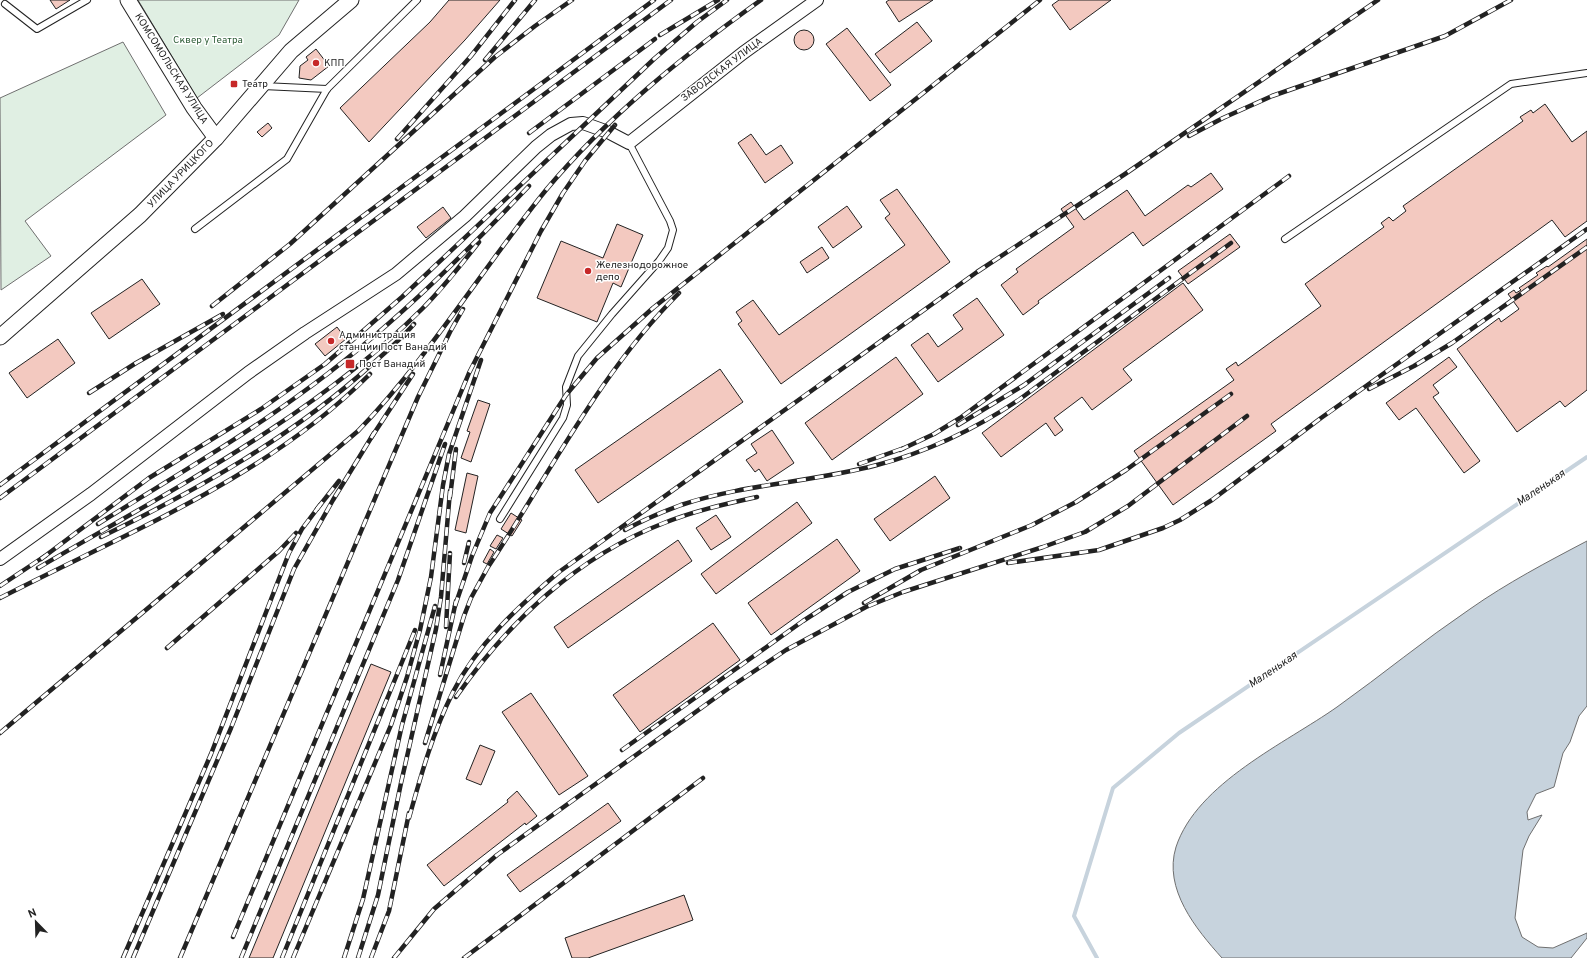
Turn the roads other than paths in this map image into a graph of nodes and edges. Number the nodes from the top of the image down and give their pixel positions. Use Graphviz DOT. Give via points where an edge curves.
graph roads {
  1 [pos="87,0"];
  2 [pos="128,0"];
  3 [pos="351,0"];
  4 [pos="417,0"];
  5 [pos="817,0"];
  6 [pos="2,4"];
  7 [pos="1587,73"];
  8 [pos="260,86"];
  9 [pos="327,89"];
  10 [pos="216,138"];
  11 [pos="628,143"];
  12 [pos="195,229"];
  13 [pos="1285,239"];
  14 [pos="0,337"];
  15 [pos="500,519"];
  16 [pos="0,559"];
  1 -- 6 [label="lane" via="37,29"];
  2 -- 10 [label="street, КОМСОМОЛЬСКАЯ УЛИЦА" via="194,108"];
  3 -- 8 [label="street, УЛИЦА УРИЦКОГО" via="300,42"];
  4 -- 9 [label="lane"];
  5 -- 11 [label="street, ЗАВОДСКАЯ УЛИЦА" via="718,71"];
  7 -- 13 [label="lane" via="1511,84"];
  8 -- 9 [label="lane"];
  8 -- 10 [label="street, УЛИЦА УРИЦКОГО"];
  9 -- 12 [label="lane" via="287,159"];
  10 -- 14 [label="street, УЛИЦА УРИЦКОГО" via="140,215"];
  11 -- 15 [label="lane" via="670,220 672,237 659,261 578,356 566,387 567,405 563,418"];
  11 -- 16 [label="street" via="583,123 571,124 551,135 465,216 396,274 248,373 91,494"];
}
